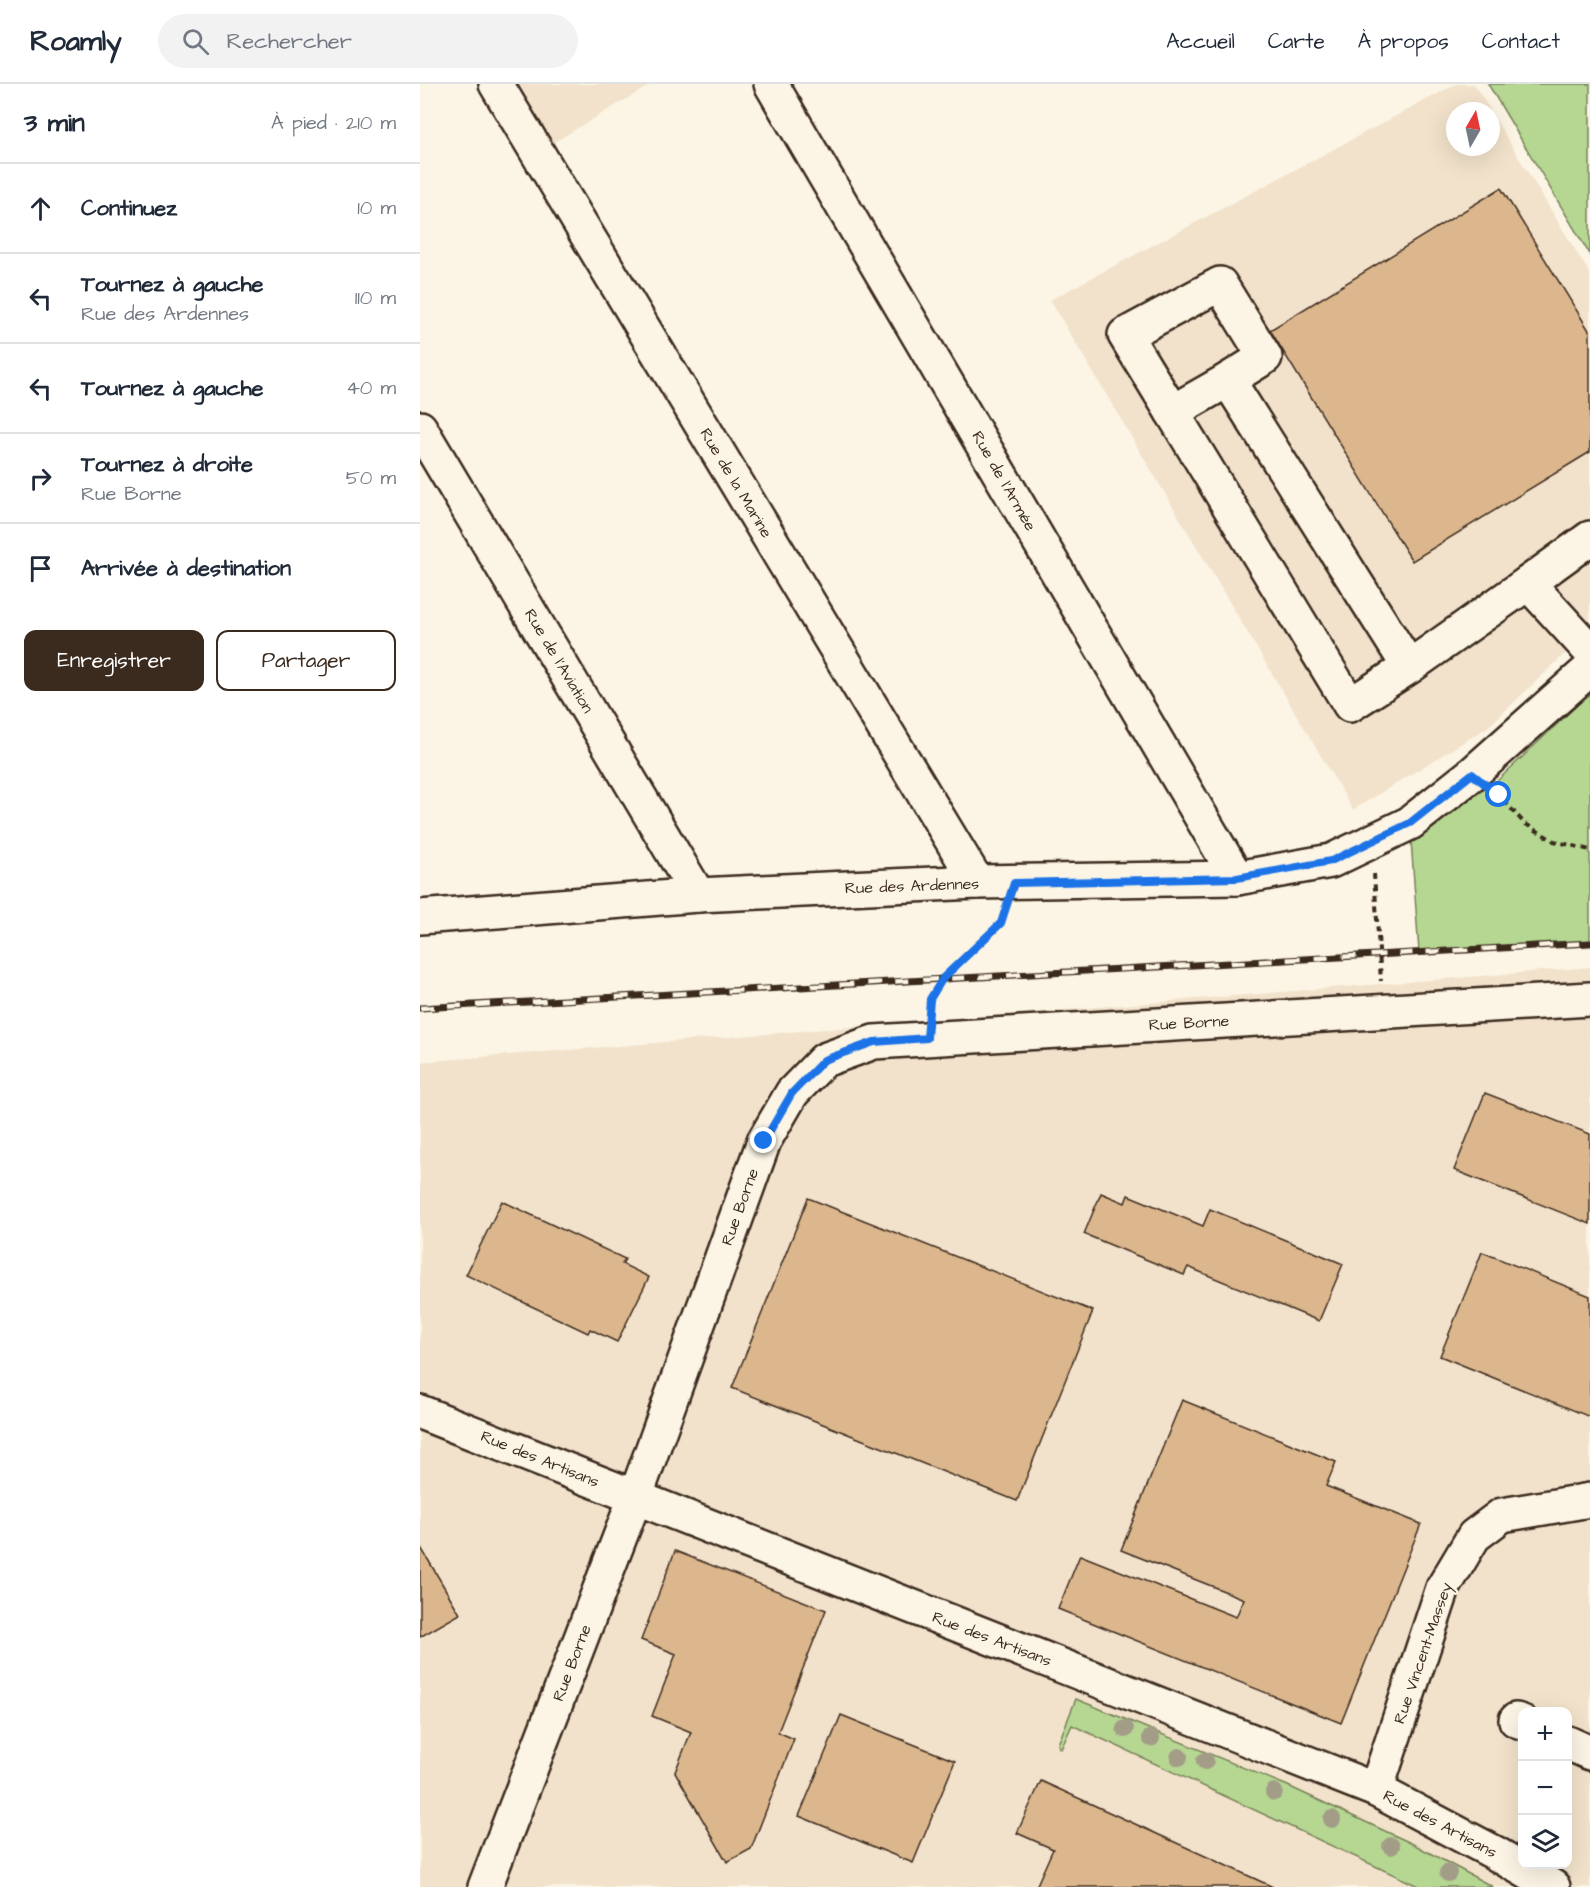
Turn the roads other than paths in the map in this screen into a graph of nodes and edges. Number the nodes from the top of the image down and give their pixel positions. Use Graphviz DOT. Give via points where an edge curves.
graph roads {
  1 [pos="496,84"];
  2 [pos="771,84"];
  3 [pos="1228,380"];
  4 [pos="1172,412"];
  5 [pos="420,428"];
  6 [pos="1590,538"];
  7 [pos="1528,583"];
  8 [pos="1590,651"];
  9 [pos="1409,667"];
  10 [pos="1590,669"];
  11 [pos="1237,878"];
  12 [pos="977,882"];
  13 [pos="698,895"];
  14 [pos="420,917"];
  15 [pos="1590,999"];
  16 [pos="420,1412"];
  17 [pos="635,1498"];
  18 [pos="1590,1500"];
  19 [pos="1572,1745"];
  20 [pos="1590,1753"];
  21 [pos="1376,1790"];
  22 [pos="485,1887"];
  23 [pos="1553,1887"];
  1 -- 12 [label="street, Rue de la Marine"];
  2 -- 11 [label="street, Rue de l'Armée"];
  3 -- 4 [label="street"];
  3 -- 4 [label="street" via="1265,357 1220,284 1125,335"];
  3 -- 9 [label="street"];
  4 -- 9 [label="street" via="1350,705"];
  5 -- 13 [label="street, Rue de l'Aviation"];
  6 -- 7 [label="street"];
  7 -- 8 [label="street"];
  7 -- 9 [label="street"];
  10 -- 11 [label="street, Rue des Ardennes" via="1472,774 1410,823 1331,861"];
  11 -- 12 [label="street, Rue des Ardennes"];
  12 -- 13 [label="street, Rue des Ardennes"];
  13 -- 14 [label="street, Rue des Ardennes"];
  15 -- 17 [label="street, Rue Borne" via="874,1042 824,1060 792,1093 764,1141"];
  16 -- 17 [label="street, Rue des Artisans"];
  17 -- 21 [label="street, Rue des Artisans"];
  17 -- 22 [label="street, Rue Borne"];
  18 -- 21 [label="street, Rue Vincent-Massey" via="1502,1515 1474,1536 1443,1588"];
  19 -- 20 [label="street"];
  21 -- 23 [label="street, Rue des Artisans"];
}
